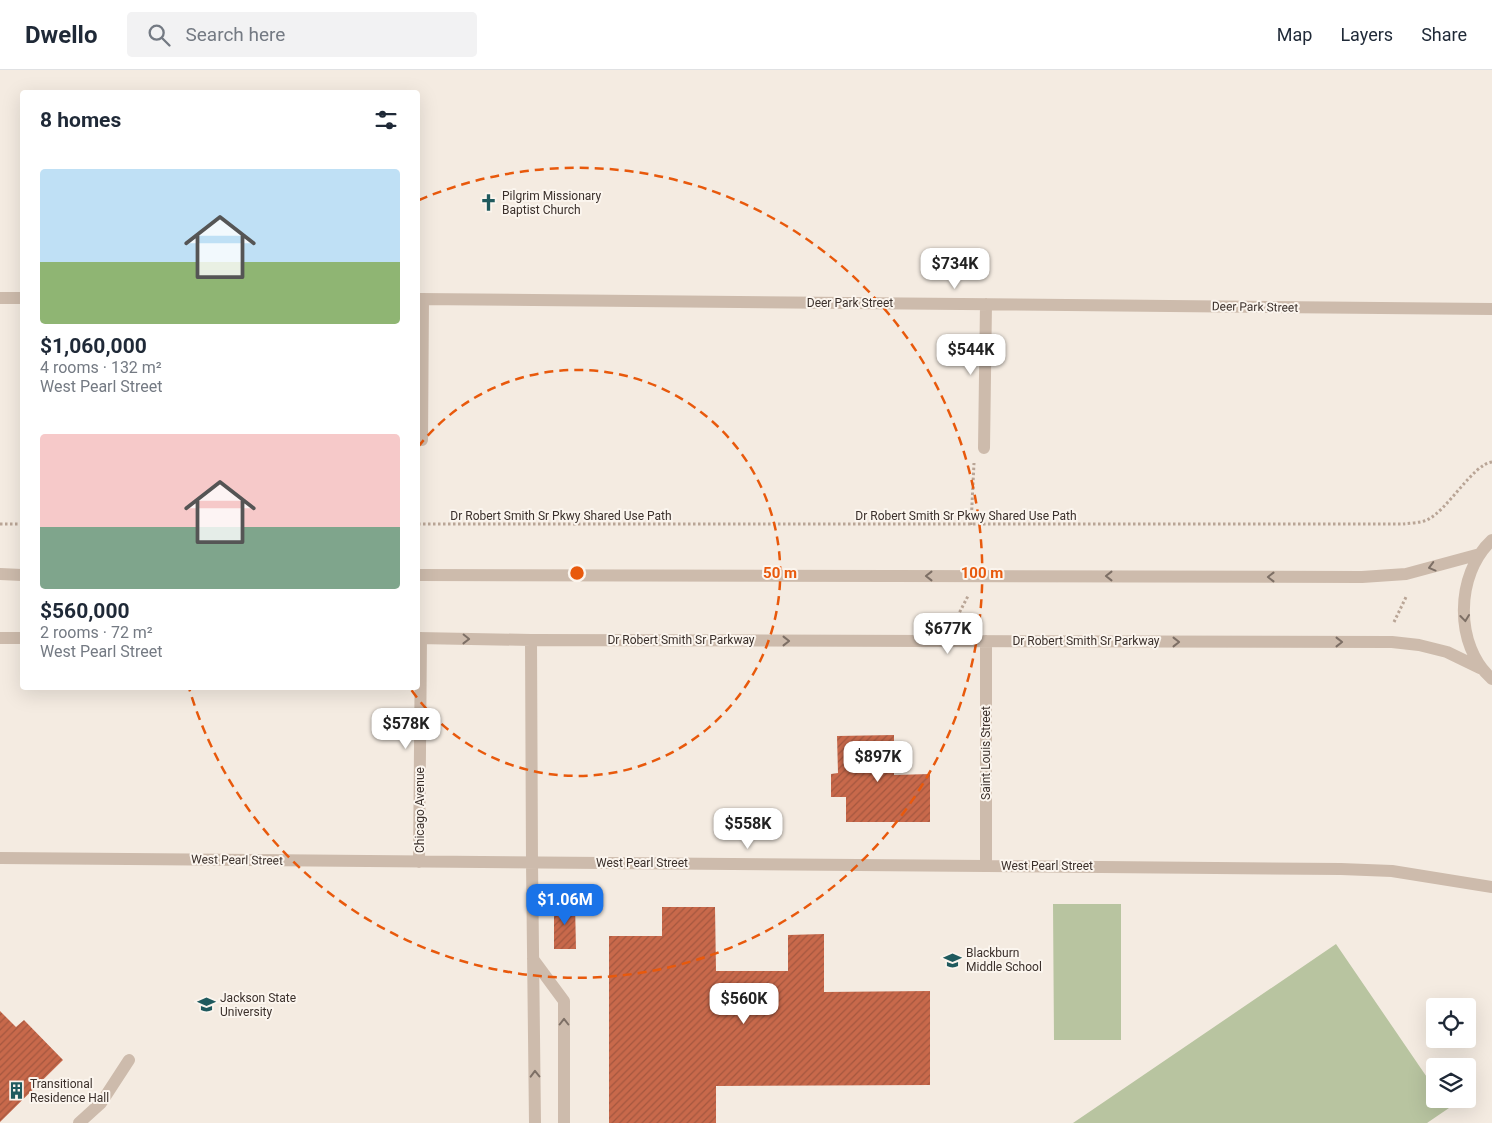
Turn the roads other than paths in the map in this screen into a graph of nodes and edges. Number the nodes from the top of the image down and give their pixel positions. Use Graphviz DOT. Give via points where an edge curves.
graph roads {
  1 [pos="0,298"];
  2 [pos="20,298"];
  3 [pos="420,299"];
  4 [pos="986,304"];
  5 [pos="1492,310"];
  6 [pos="422,440"];
  7 [pos="984,448"];
  8 [pos="1492,539"];
  9 [pos="1480,554"];
  10 [pos="0,574"];
  11 [pos="20,574"];
  12 [pos="420,575"];
  13 [pos="0,638"];
  14 [pos="20,638"];
  15 [pos="420,638"];
  16 [pos="531,640"];
  17 [pos="986,641"];
  18 [pos="1480,668"];
  19 [pos="1492,680"];
  20 [pos="419,690"];
  21 [pos="0,858"];
  22 [pos="419,862"];
  23 [pos="532,862"];
  24 [pos="986,866"];
  25 [pos="1492,887"];
  26 [pos="533,959"];
  27 [pos="129,1060"];
  28 [pos="79,1123"];
  29 [pos="536,1123"];
  30 [pos="564,1123"];
  1 -- 2 [label="street"];
  3 -- 4 [label="street, Deer Park Street"];
  3 -- 6 [label="street"];
  4 -- 5 [label="street, Deer Park Street"];
  4 -- 7 [label="street"];
  8 -- 9 [label="street"];
  9 -- 12 [label="street, one-way" via="1406,574 1362,577"];
  9 -- 18 [label="street, one-way" via="1466,588 1464,609 1472,651"];
  10 -- 11 [label="street"];
  13 -- 14 [label="street"];
  15 -- 16 [label="street, Dr Robert Smith Sr Parkway, one-way"];
  16 -- 17 [label="street, Dr Robert Smith Sr Parkway, one-way"];
  16 -- 23 [label="street"];
  17 -- 18 [label="street, Dr Robert Smith Sr Parkway, one-way" via="1392,642 1447,652"];
  17 -- 24 [label="street, Saint Louis Street"];
  18 -- 19 [label="street"];
  20 -- 22 [label="street, Chicago Avenue"];
  21 -- 22 [label="street, West Pearl Street"];
  22 -- 23 [label="street, West Pearl Street"];
  23 -- 24 [label="street, West Pearl Street"];
  23 -- 26 [label="street"];
  24 -- 25 [label="street, West Pearl Street" via="1340,869 1392,872"];
  29 -- 26 [label="street, one-way"];
  30 -- 26 [label="street, one-way" via="564,1000"];
  27 -- 28 [label="street" via="101,1104"];
}
